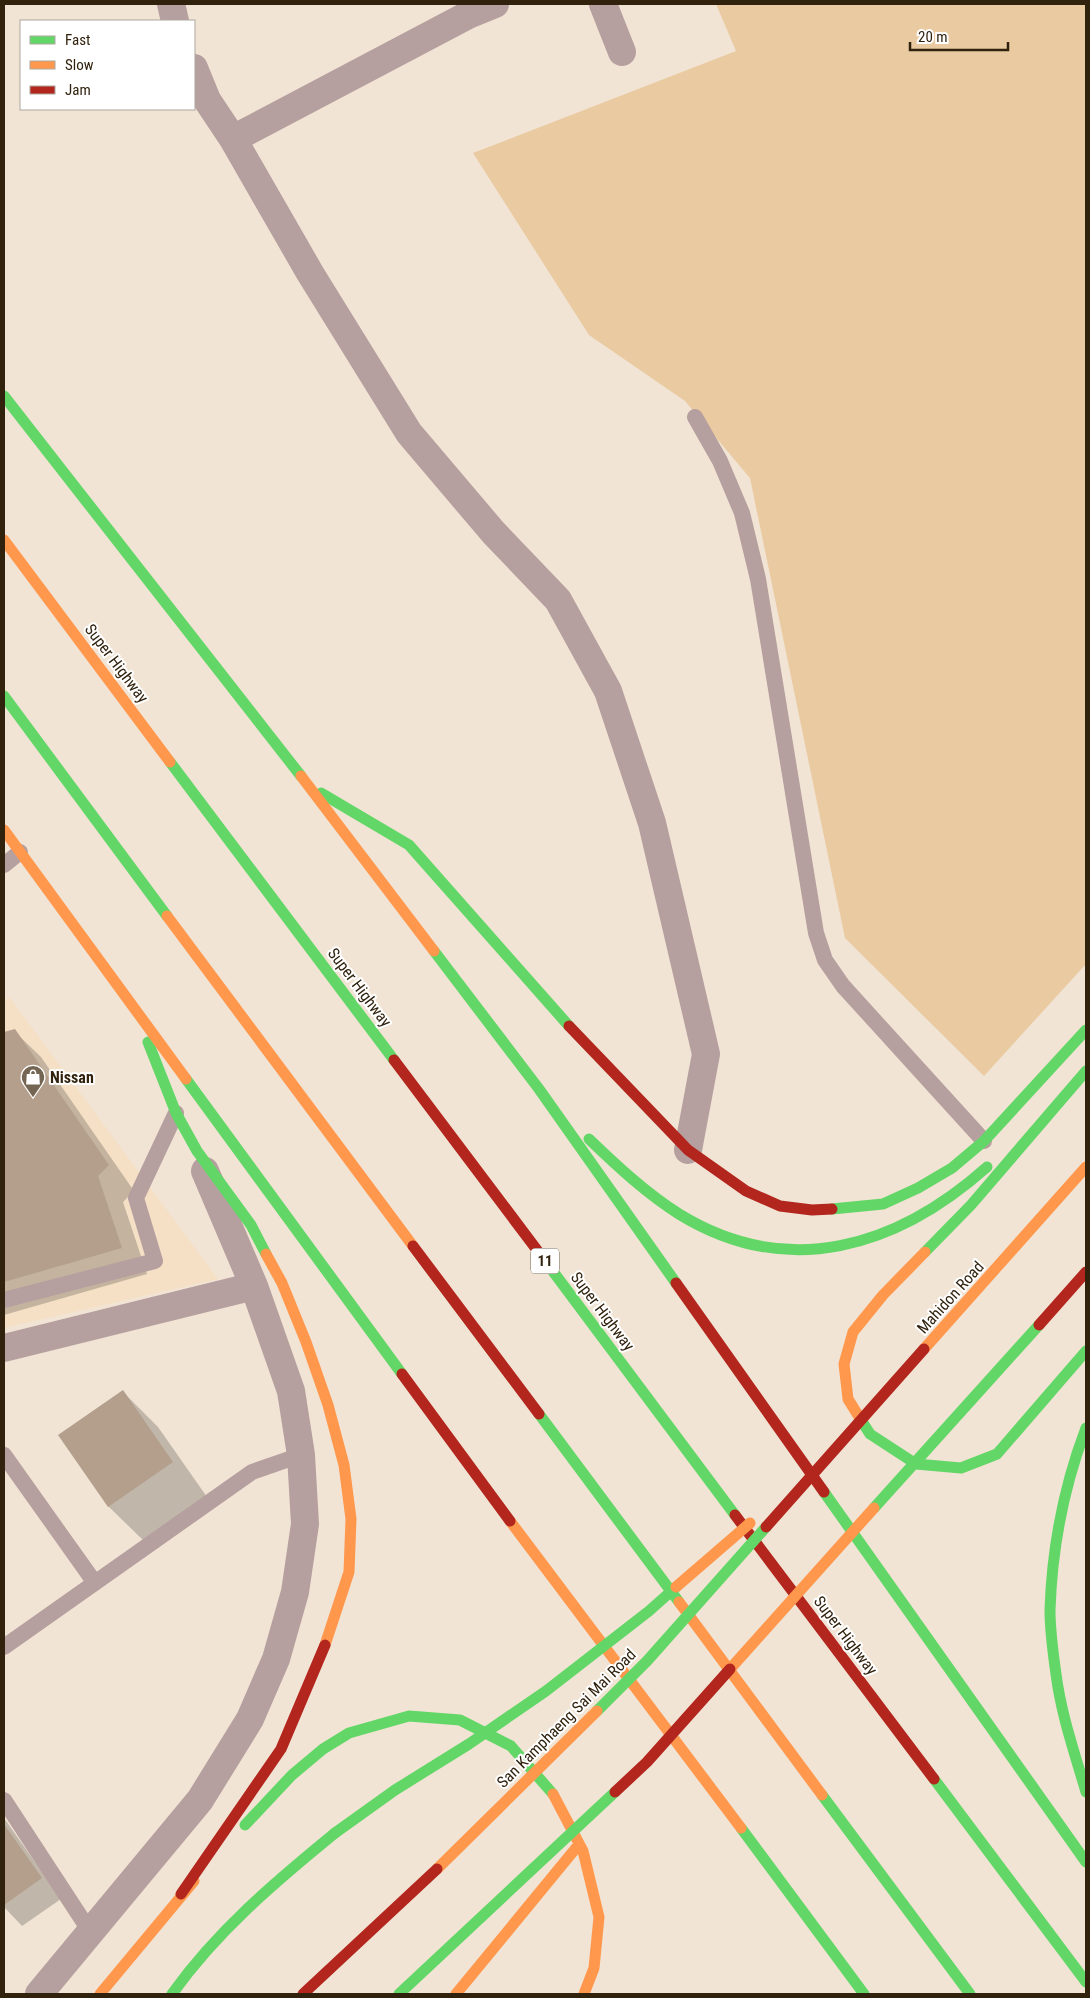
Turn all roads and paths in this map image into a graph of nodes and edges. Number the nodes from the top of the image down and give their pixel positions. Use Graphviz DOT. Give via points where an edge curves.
graph roads {
  1 [pos="171,4"];
  2 [pos="495,4"];
  3 [pos="603,4"];
  4 [pos="175,20"];
  5 [pos="622,52"];
  6 [pos="195,70"];
  7 [pos="233,139"];
  8 [pos="4,396"];
  9 [pos="695,417"];
  10 [pos="4,540"];
  11 [pos="4,696"];
  12 [pos="309,786"];
  13 [pos="4,830"];
  14 [pos="20,852"];
  15 [pos="4,865"];
  16 [pos="134,1007"];
  17 [pos="1086,1030"];
  18 [pos="1086,1071"];
  19 [pos="1078,1082"];
  20 [pos="538,1089"];
  21 [pos="176,1113"];
  22 [pos="984,1141"];
  23 [pos="688,1150"];
  24 [pos="197,1152"];
  25 [pos="1086,1167"];
  26 [pos="1086,1272"];
  27 [pos="254,1286"];
  28 [pos="4,1300"];
  29 [pos="4,1348"];
  30 [pos="1086,1351"];
  31 [pos="1086,1428"];
  32 [pos="836,1449"];
  33 [pos="4,1455"];
  34 [pos="301,1455"];
  35 [pos="95,1583"];
  36 [pos="4,1647"];
  37 [pos="647,1762"];
  38 [pos="1086,1792"];
  39 [pos="4,1800"];
  40 [pos="752,1842"];
  41 [pos="1086,1862"];
  42 [pos="181,1894"];
  43 [pos="91,1933"];
  44 [pos="806,1935"];
  45 [pos="1086,1982"];
  46 [pos="39,1994"];
  47 [pos="100,1994"];
  48 [pos="172,1994"];
  49 [pos="303,1994"];
  50 [pos="399,1994"];
  51 [pos="456,1994"];
  52 [pos="584,1994"];
  53 [pos="864,1994"];
  54 [pos="970,1994"];
  1 -- 4 [label="street"];
  2 -- 7 [label="street" via="468,15"];
  3 -- 5 [label="street"];
  6 -- 7 [label="street" via="207,100"];
  7 -- 23 [label="street" via="310,273 409,433 493,532 558,600 608,691 652,823 706,1054"];
  8 -- 12 [label="main road"];
  9 -- 22 [label="lane" via="720,461 742,513 756,569 816,933 826,960 843,986"];
  10 -- 45 [label="main road, Super Highway / 11"];
  11 -- 54 [label="main road"];
  12 -- 20 [label="main road"];
  12 -- 23 [label="main road" via="409,845 605,1065"];
  13 -- 14 [label="main road"];
  14 -- 15 [label="lane"];
  14 -- 16 [label="main road"];
  16 -- 21 [label="main road"];
  16 -- 40 [label="main road" via="526,1542"];
  17 -- 22 [label="main road"];
  18 -- 19 [label="main road"];
  19 -- 20 [label="main road" via="972,1180 935,1207 896,1229 856,1243 808,1250 772,1249 695,1223 629,1178"];
  19 -- 30 [label="main road" via="971,1205 882,1295 853,1332 844,1364 848,1399 870,1434 916,1464 961,1468 997,1454"];
  20 -- 41 [label="main road"];
  21 -- 24 [label="main road"];
  21 -- 28 [label="lane" via="136,1198 155,1261"];
  22 -- 23 [label="main road" via="952,1168 918,1188 883,1204 849,1209 812,1210 780,1206 746,1191"];
  24 -- 27 [label="street"];
  24 -- 42 [label="main road" via="251,1225 282,1283 328,1406 344,1465 351,1519 349,1572 328,1636 281,1748"];
  25 -- 32 [label="main road, Mahidon Road, bridge"];
  26 -- 37 [label="main road, bridge"];
  27 -- 29 [label="street"];
  27 -- 34 [label="street" via="291,1391"];
  31 -- 38 [label="main road" via="1072,1465 1058,1530 1050,1611 1056,1676"];
  32 -- 48 [label="main road, bridge" via="649,1611 546,1691 335,1833 224,1931"];
  32 -- 49 [label="main road, San Kamphaeng Sai Mai Road, bridge" via="647,1661 455,1852"];
  33 -- 35 [label="lane"];
  34 -- 35 [label="lane" via="252,1472"];
  34 -- 43 [label="street" via="305,1524 295,1592 276,1659 250,1719 200,1800"];
  35 -- 36 [label="lane"];
  37 -- 50 [label="main road, bridge"];
  37 -- 51 [label="main road, bridge"];
  39 -- 43 [label="lane"];
  40 -- 44 [label="main road"];
  40 -- 53 [label="main road"];
  42 -- 47 [label="main road"];
  42 -- 52 [label="main road" via="292,1775 322,1749 349,1733 409,1716 460,1720 511,1746 552,1792 583,1851 599,1917 594,1968"];
  43 -- 46 [label="street"];
}
